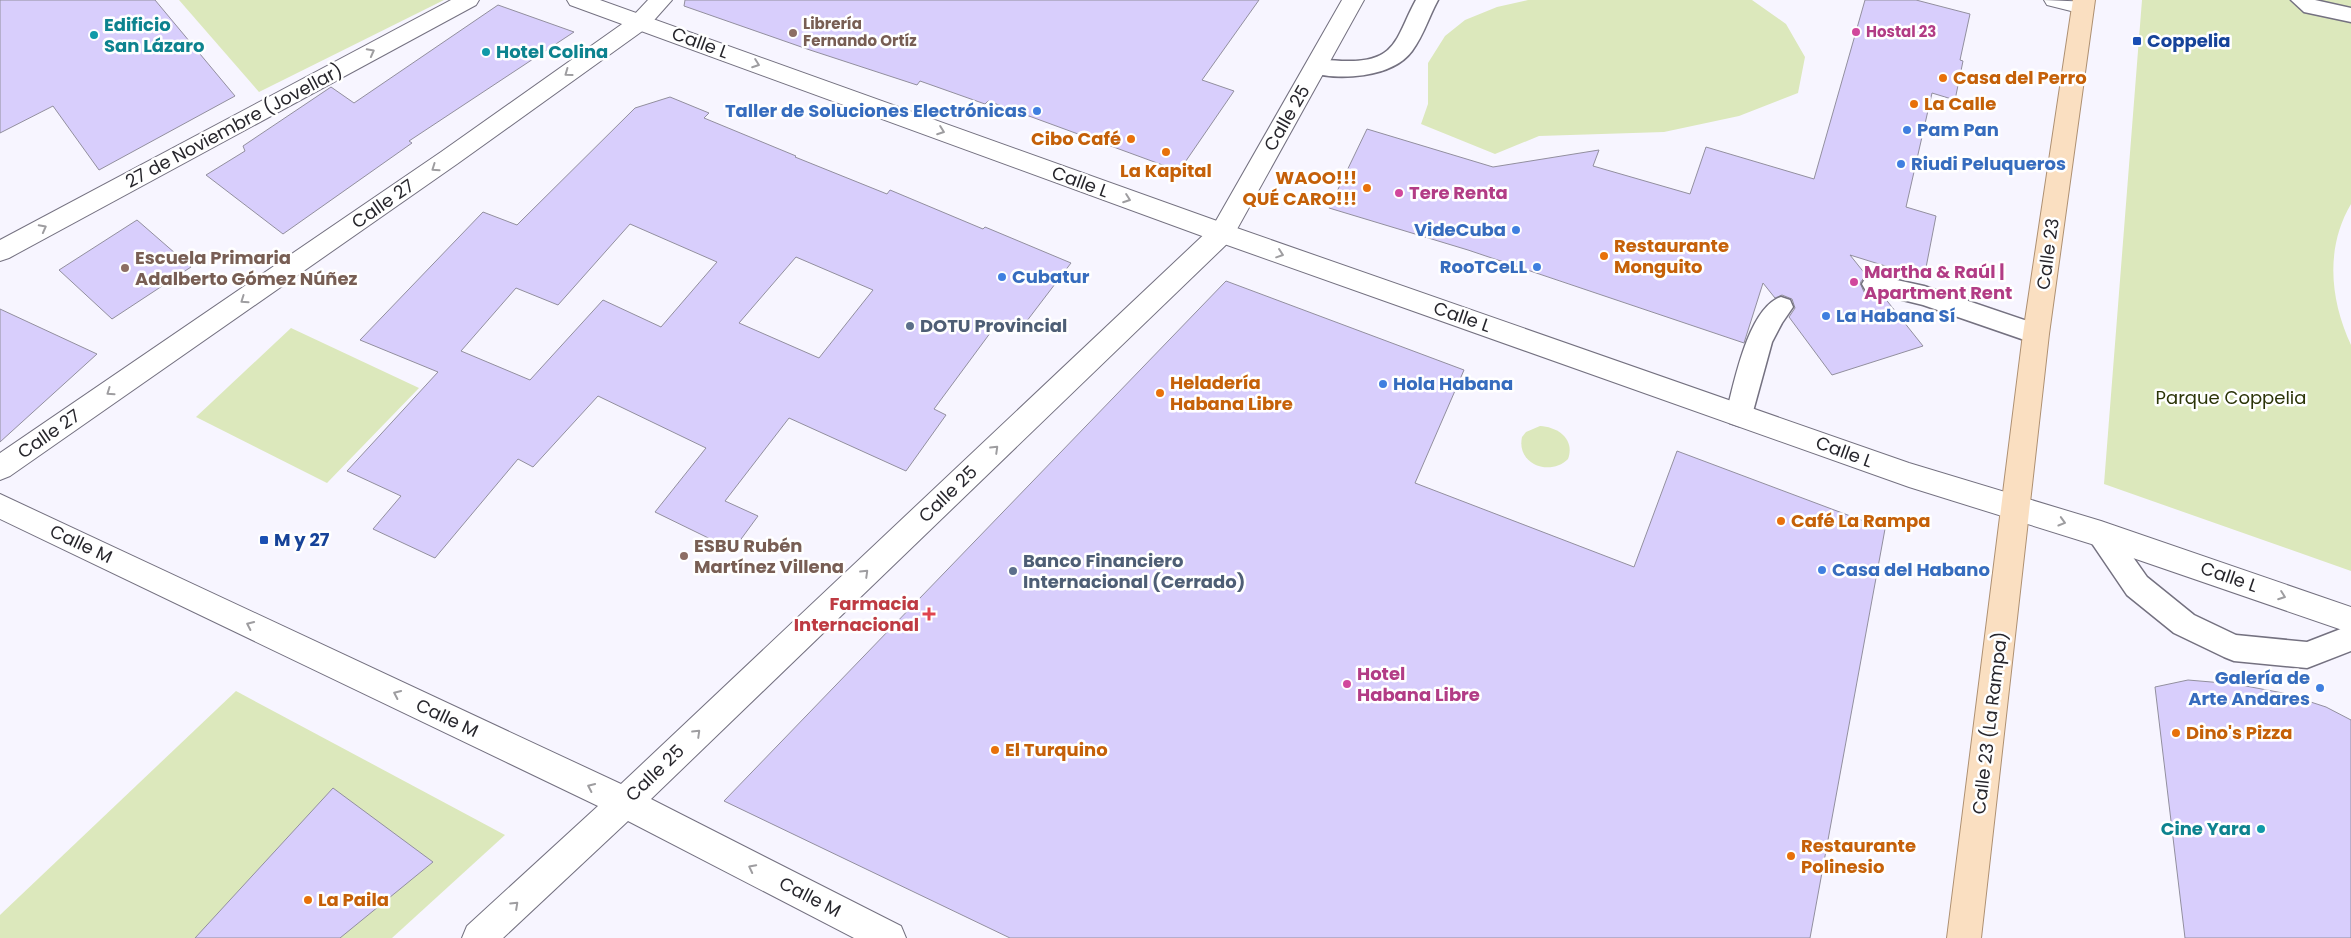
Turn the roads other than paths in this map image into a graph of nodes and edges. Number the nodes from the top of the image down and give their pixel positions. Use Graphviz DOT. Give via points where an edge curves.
graph roads {
  1 [pos="468,0"];
  2 [pos="578,0"];
  3 [pos="661,0"];
  4 [pos="1353,0"];
  5 [pos="1428,0"];
  6 [pos="2055,0"];
  7 [pos="2301,0"];
  8 [pos="2084,4"];
  9 [pos="2351,15"];
  10 [pos="640,22"];
  11 [pos="1316,67"];
  12 [pos="1222,233"];
  13 [pos="0,251"];
  14 [pos="1874,284"];
  15 [pos="1781,307"];
  16 [pos="2036,334"];
  17 [pos="1739,415"];
  18 [pos="0,468"];
  19 [pos="0,506"];
  20 [pos="2015,509"];
  21 [pos="2101,534"];
  22 [pos="2351,620"];
  23 [pos="2351,638"];
  24 [pos="624,802"];
  25 [pos="479,938"];
  26 [pos="889,938"];
  27 [pos="1964,938"];
  13 -- 1 [label="street, 27 de Noviembre (Jovellar), one-way"];
  2 -- 10 [label="street, Calle L"];
  3 -- 10 [label="street, Calle 27"];
  4 -- 11 [label="street, Calle 25"];
  5 -- 11 [label="lane" via="1404,47 1385,62 1362,69"];
  6 -- 8 [label="street"];
  7 -- 9 [label="lane" via="2312,6"];
  8 -- 16 [label="main road, Calle 23"];
  10 -- 12 [label="street, Calle L, one-way"];
  10 -- 18 [label="street, Calle 27, one-way"];
  11 -- 12 [label="street, Calle 25"];
  12 -- 17 [label="street, Calle L, one-way"];
  24 -- 12 [label="street, Calle 25, one-way"];
  14 -- 16 [label="lane" via="1924,296"];
  15 -- 17 [label="lane" via="1768,324 1753,361"];
  16 -- 20 [label="main road, Calle 23"];
  17 -- 20 [label="street, Calle L"];
  24 -- 19 [label="street, Calle M, one-way"];
  20 -- 21 [label="street, Calle L, one-way"];
  20 -- 27 [label="main road, Calle 23 (La Rampa)"];
  21 -- 22 [label="street, Calle L, one-way"];
  21 -- 23 [label="lane" via="2137,586 2184,624 2234,648 2308,655"];
  25 -- 24 [label="street, Calle 25, one-way"];
  26 -- 24 [label="street, Calle M, one-way"];
}
